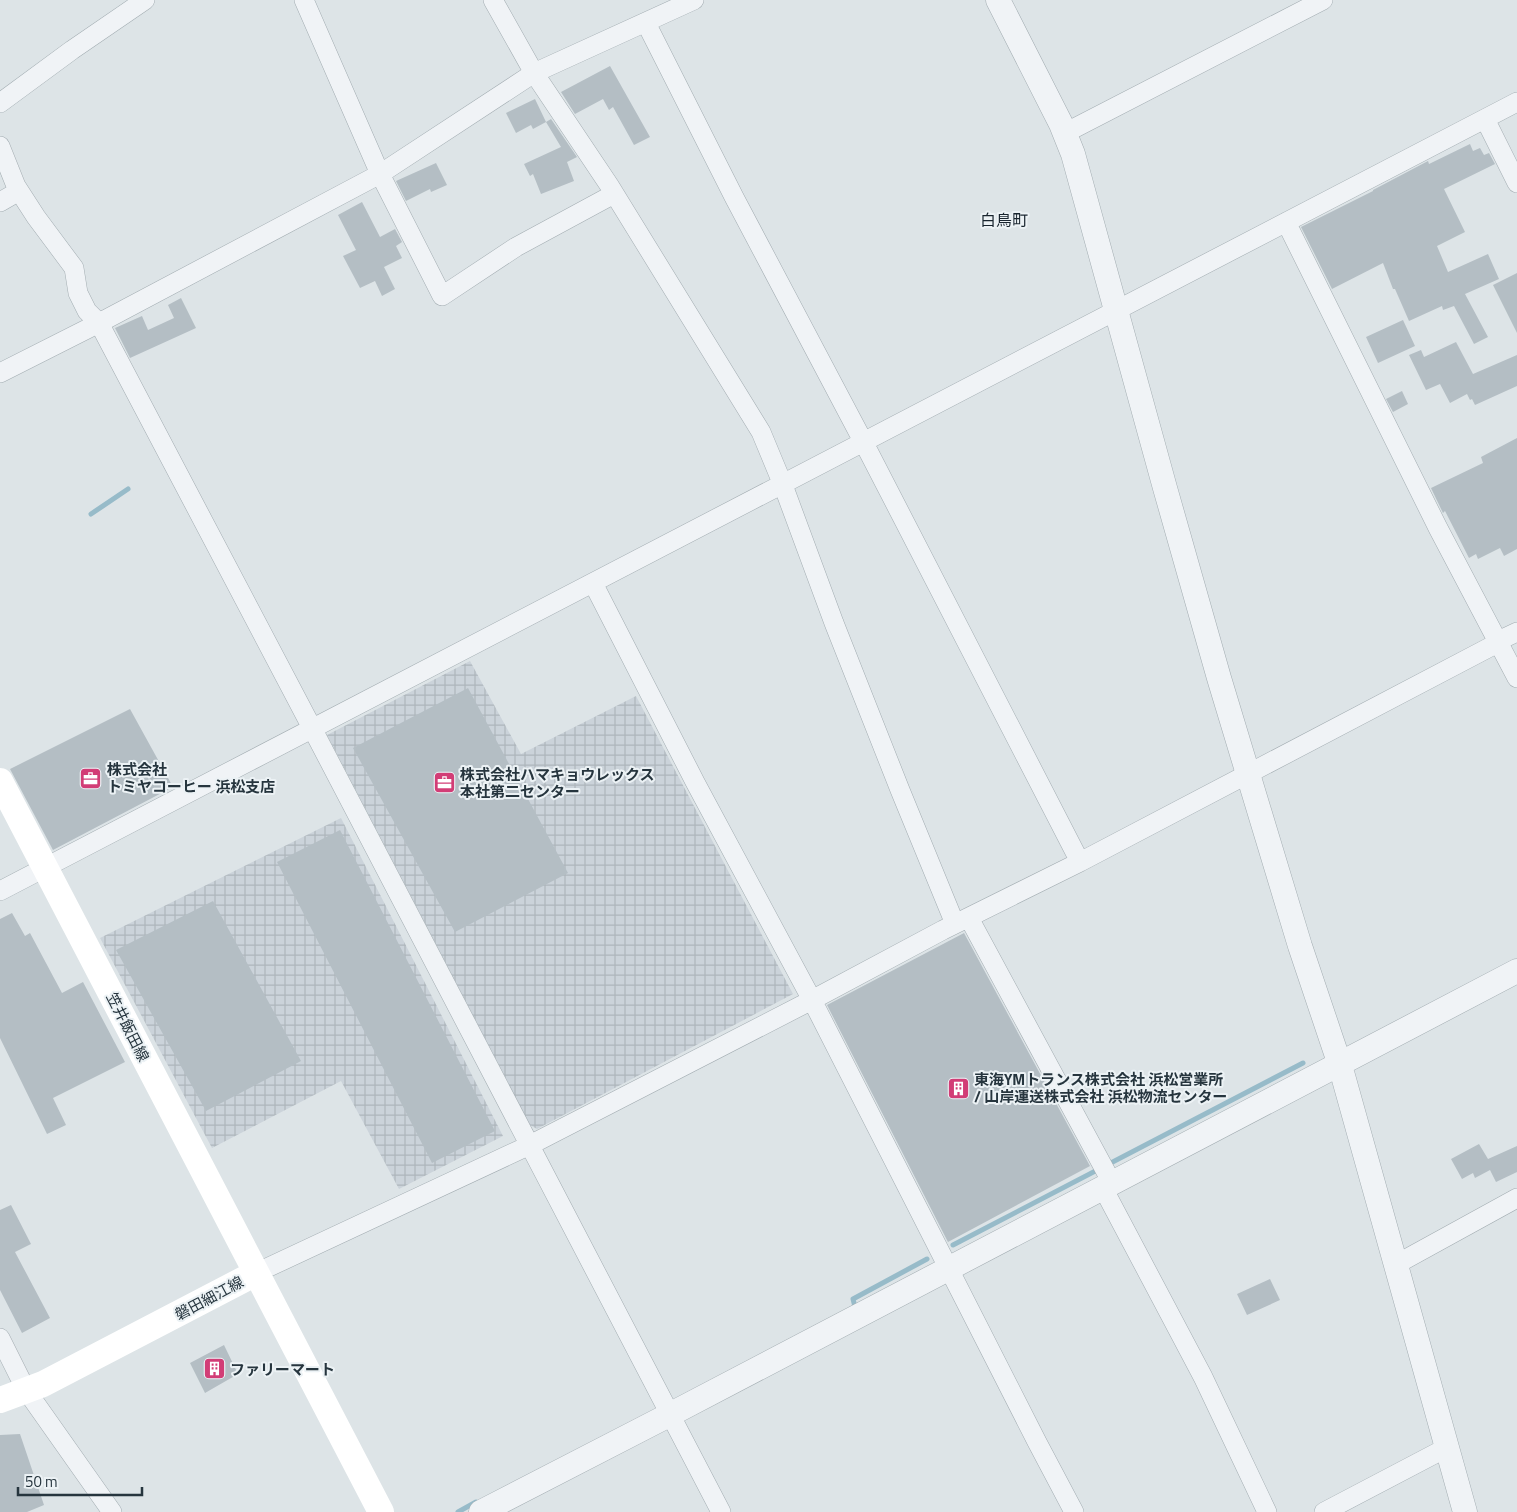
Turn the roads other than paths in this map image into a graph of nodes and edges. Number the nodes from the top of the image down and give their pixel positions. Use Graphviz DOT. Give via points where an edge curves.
graph roads {
  1 [pos="145,0"];
  2 [pos="304,0"];
  3 [pos="493,0"];
  4 [pos="694,0"];
  5 [pos="998,0"];
  6 [pos="1323,0"];
  7 [pos="646,23"];
  8 [pos="534,73"];
  9 [pos="1517,102"];
  10 [pos="0,103"];
  11 [pos="1484,119"];
  12 [pos="1065,133"];
  13 [pos="0,146"];
  14 [pos="380,174"];
  15 [pos="1517,183"];
  16 [pos="19,191"];
  17 [pos="614,194"];
  18 [pos="0,202"];
  19 [pos="1286,222"];
  20 [pos="1116,311"];
  21 [pos="99,323"];
  22 [pos="0,373"];
  23 [pos="864,443"];
  24 [pos="783,485"];
  25 [pos="593,583"];
  26 [pos="1517,632"];
  27 [pos="1498,641"];
  28 [pos="1517,678"];
  29 [pos="312,728"];
  30 [pos="1248,773"];
  31 [pos="0,781"];
  32 [pos="1080,862"];
  33 [pos="44,868"];
  34 [pos="0,891"];
  35 [pos="962,921"];
  36 [pos="1517,971"];
  37 [pos="812,1000"];
  38 [pos="1340,1065"];
  39 [pos="530,1145"];
  40 [pos="1105,1176"];
  41 [pos="1517,1198"];
  42 [pos="1395,1265"];
  43 [pos="948,1268"];
  44 [pos="256,1273"];
  45 [pos="0,1338"];
  46 [pos="26,1390"];
  47 [pos="0,1400"];
  48 [pos="671,1414"];
  49 [pos="1446,1448"];
  50 [pos="112,1512"];
  51 [pos="381,1512"];
  52 [pos="481,1512"];
  53 [pos="721,1512"];
  54 [pos="1074,1512"];
  55 [pos="1267,1512"];
  56 [pos="1324,1512"];
  57 [pos="1465,1512"];
  1 -- 10 [label="street"];
  2 -- 14 [label="street"];
  3 -- 8 [label="street"];
  4 -- 7 [label="street"];
  5 -- 12 [label="street"];
  6 -- 12 [label="street"];
  7 -- 8 [label="street"];
  7 -- 23 [label="street"];
  8 -- 14 [label="street"];
  8 -- 17 [label="street"];
  9 -- 11 [label="street"];
  11 -- 15 [label="street"];
  11 -- 19 [label="street"];
  12 -- 20 [label="street"];
  13 -- 16 [label="street"];
  14 -- 17 [label="street" via="442,296 516,247"];
  14 -- 21 [label="street"];
  16 -- 18 [label="street"];
  16 -- 21 [label="street" via="74,268 78,293 87,311"];
  17 -- 24 [label="street" via="761,432"];
  19 -- 20 [label="street"];
  19 -- 27 [label="street" via="1438,528"];
  20 -- 23 [label="street"];
  20 -- 30 [label="street"];
  21 -- 22 [label="street"];
  21 -- 29 [label="street"];
  23 -- 24 [label="street"];
  23 -- 32 [label="street"];
  24 -- 25 [label="street"];
  24 -- 35 [label="street" via="845,651"];
  25 -- 29 [label="street"];
  25 -- 37 [label="street"];
  26 -- 27 [label="street"];
  27 -- 28 [label="street"];
  27 -- 30 [label="street"];
  29 -- 33 [label="street"];
  29 -- 39 [label="street"];
  30 -- 32 [label="street"];
  30 -- 38 [label="street"];
  31 -- 33 [label="main road, 笠井飯田線"];
  32 -- 35 [label="street"];
  33 -- 34 [label="street"];
  33 -- 44 [label="main road, 笠井飯田線"];
  35 -- 37 [label="street"];
  35 -- 40 [label="street"];
  36 -- 38 [label="street"];
  37 -- 39 [label="street"];
  37 -- 43 [label="street"];
  38 -- 40 [label="street"];
  38 -- 42 [label="street"];
  39 -- 44 [label="street"];
  39 -- 48 [label="street"];
  40 -- 43 [label="street"];
  40 -- 55 [label="street"];
  41 -- 42 [label="street"];
  42 -- 49 [label="street"];
  43 -- 48 [label="street"];
  43 -- 54 [label="street"];
  44 -- 46 [label="main road, 磐田細江線"];
  44 -- 51 [label="main road, 磐田細江線"];
  45 -- 46 [label="street"];
  46 -- 47 [label="main road, 磐田細江線"];
  46 -- 50 [label="street"];
  48 -- 52 [label="street"];
  48 -- 53 [label="street"];
  49 -- 56 [label="street"];
  49 -- 57 [label="street"];
}
